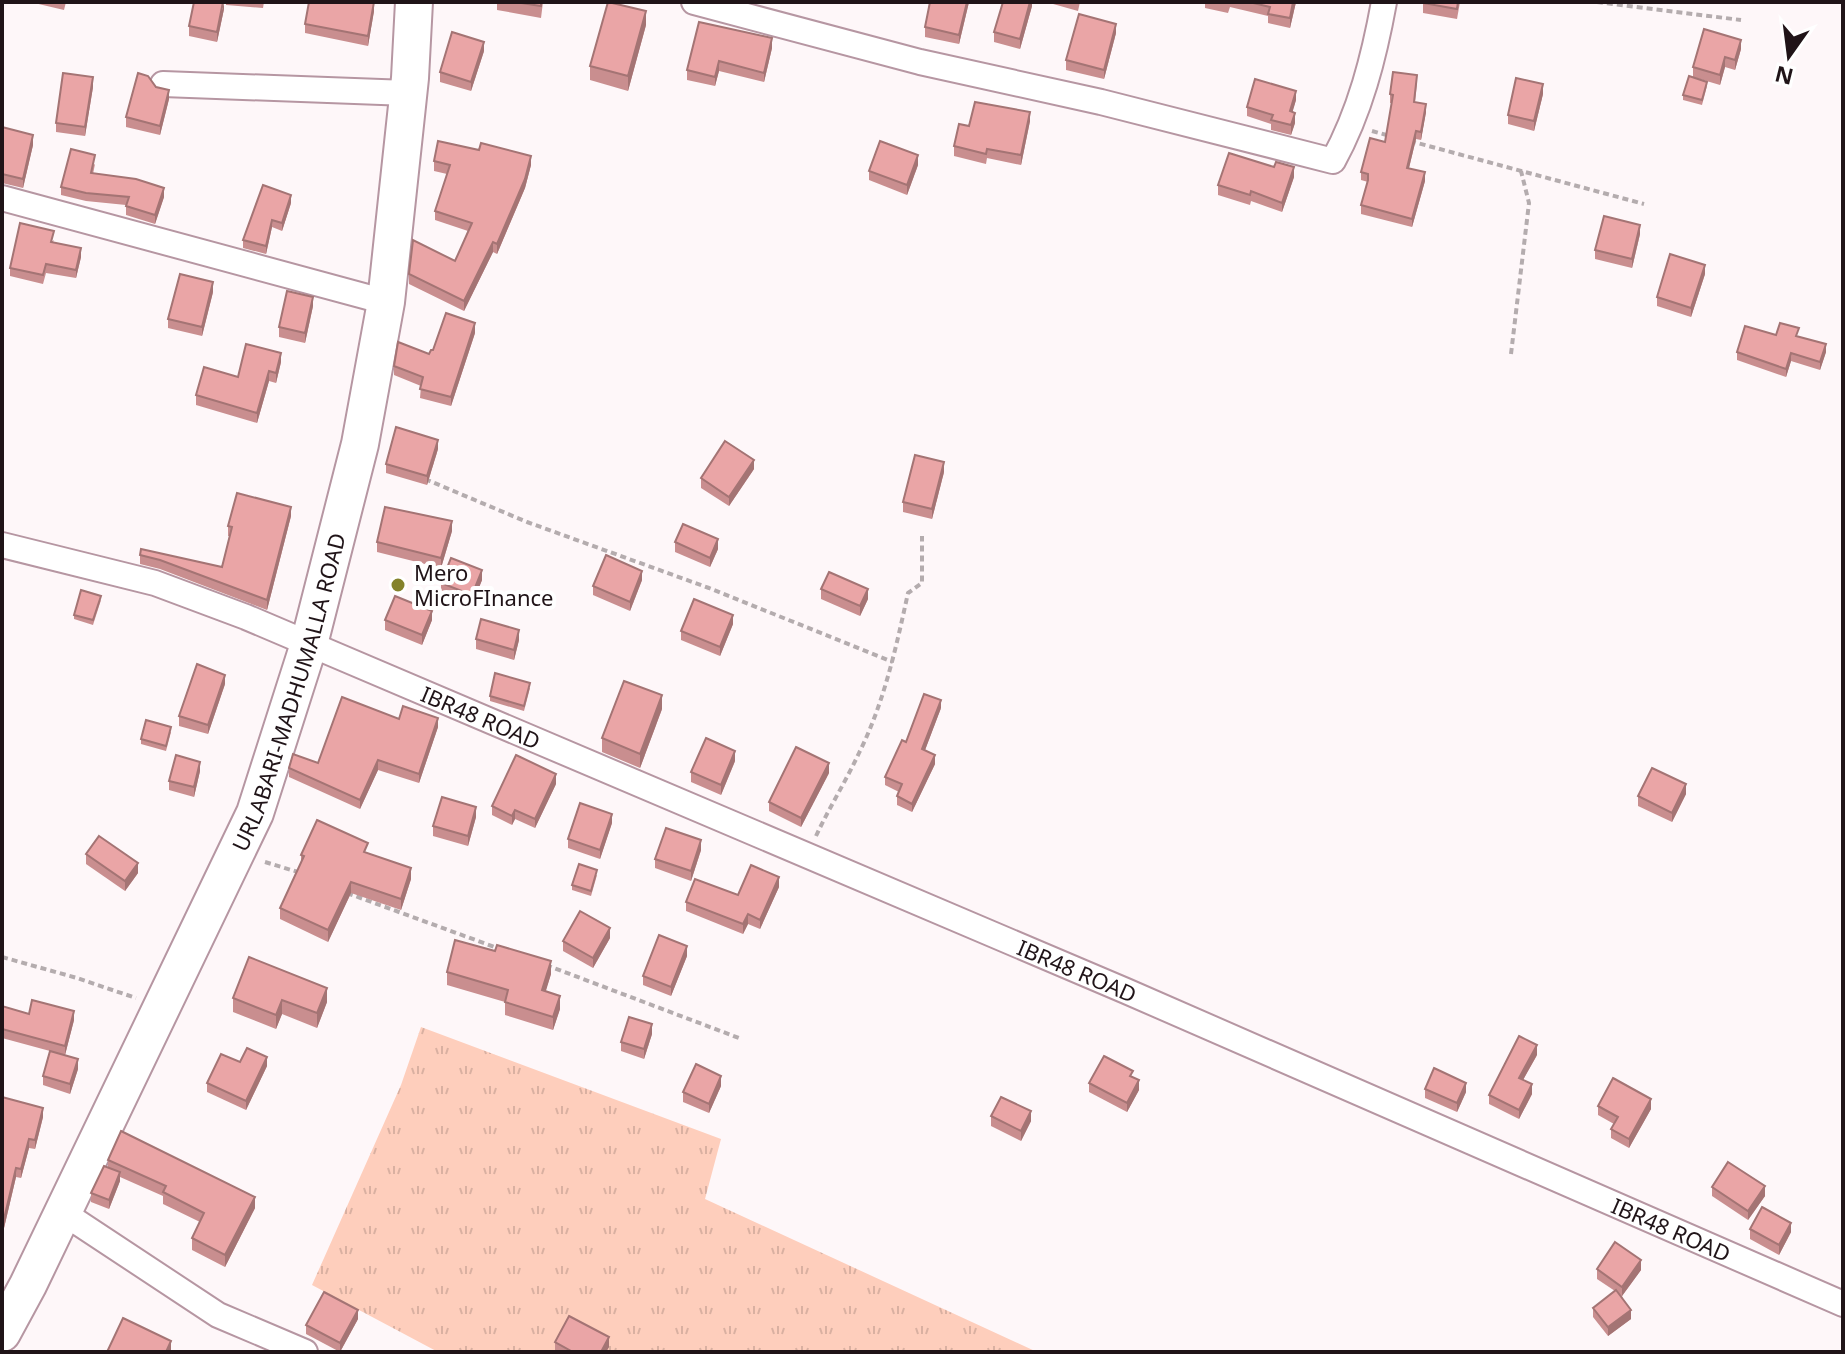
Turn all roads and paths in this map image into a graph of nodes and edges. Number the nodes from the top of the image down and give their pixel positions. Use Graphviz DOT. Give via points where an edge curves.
graph roads {
  1 [pos="414,2"];
  2 [pos="694,2"];
  3 [pos="1384,2"];
  4 [pos="1597,2"];
  5 [pos="1741,20"];
  6 [pos="163,84"];
  7 [pos="408,93"];
  8 [pos="1353,126"];
  9 [pos="1521,171"];
  10 [pos="2,198"];
  11 [pos="1644,204"];
  12 [pos="386,302"];
  13 [pos="1511,354"];
  14 [pos="414,473"];
  15 [pos="922,536"];
  16 [pos="2,545"];
  17 [pos="309,644"];
  18 [pos="893,662"];
  19 [pos="235,855"];
  20 [pos="806,856"];
  21 [pos="307,875"];
  22 [pos="346,892"];
  23 [pos="507,951"];
  24 [pos="2,957"];
  25 [pos="534,960"];
  26 [pos="161,1007"];
  27 [pos="739,1038"];
  28 [pos="62,1212"];
  29 [pos="1843,1304"];
  30 [pos="2,1333"];
  31 [pos="305,1352"];
  1 -- 7 [label="main road, URLABARI-MADHUMALLA ROAD"];
  2 -- 8 [label="street" via="1333,161"];
  3 -- 8 [label="street"];
  4 -- 5 [label="path"];
  6 -- 7 [label="street"];
  7 -- 12 [label="main road, URLABARI-MADHUMALLA ROAD"];
  8 -- 9 [label="path"];
  9 -- 11 [label="path"];
  9 -- 13 [label="path" via="1529,203"];
  10 -- 12 [label="street"];
  12 -- 17 [label="main road, URLABARI-MADHUMALLA ROAD" via="360,444"];
  14 -- 18 [label="path" via="527,522"];
  15 -- 18 [label="path" via="922,583 908,593"];
  16 -- 17 [label="street, IBR48 ROAD" via="155,583"];
  17 -- 19 [label="main road, URLABARI-MADHUMALLA ROAD" via="255,813"];
  17 -- 20 [label="street, IBR48 ROAD"];
  18 -- 20 [label="path" via="860,752"];
  19 -- 21 [label="path"];
  19 -- 26 [label="main road, URLABARI-MADHUMALLA ROAD"];
  20 -- 29 [label="street, IBR48 ROAD"];
  22 -- 23 [label="path"];
  24 -- 26 [label="path"];
  25 -- 27 [label="path"];
  26 -- 28 [label="main road, URLABARI-MADHUMALLA ROAD"];
  28 -- 30 [label="main road, URLABARI-MADHUMALLA ROAD"];
  28 -- 31 [label="street" via="218,1315"];
}
